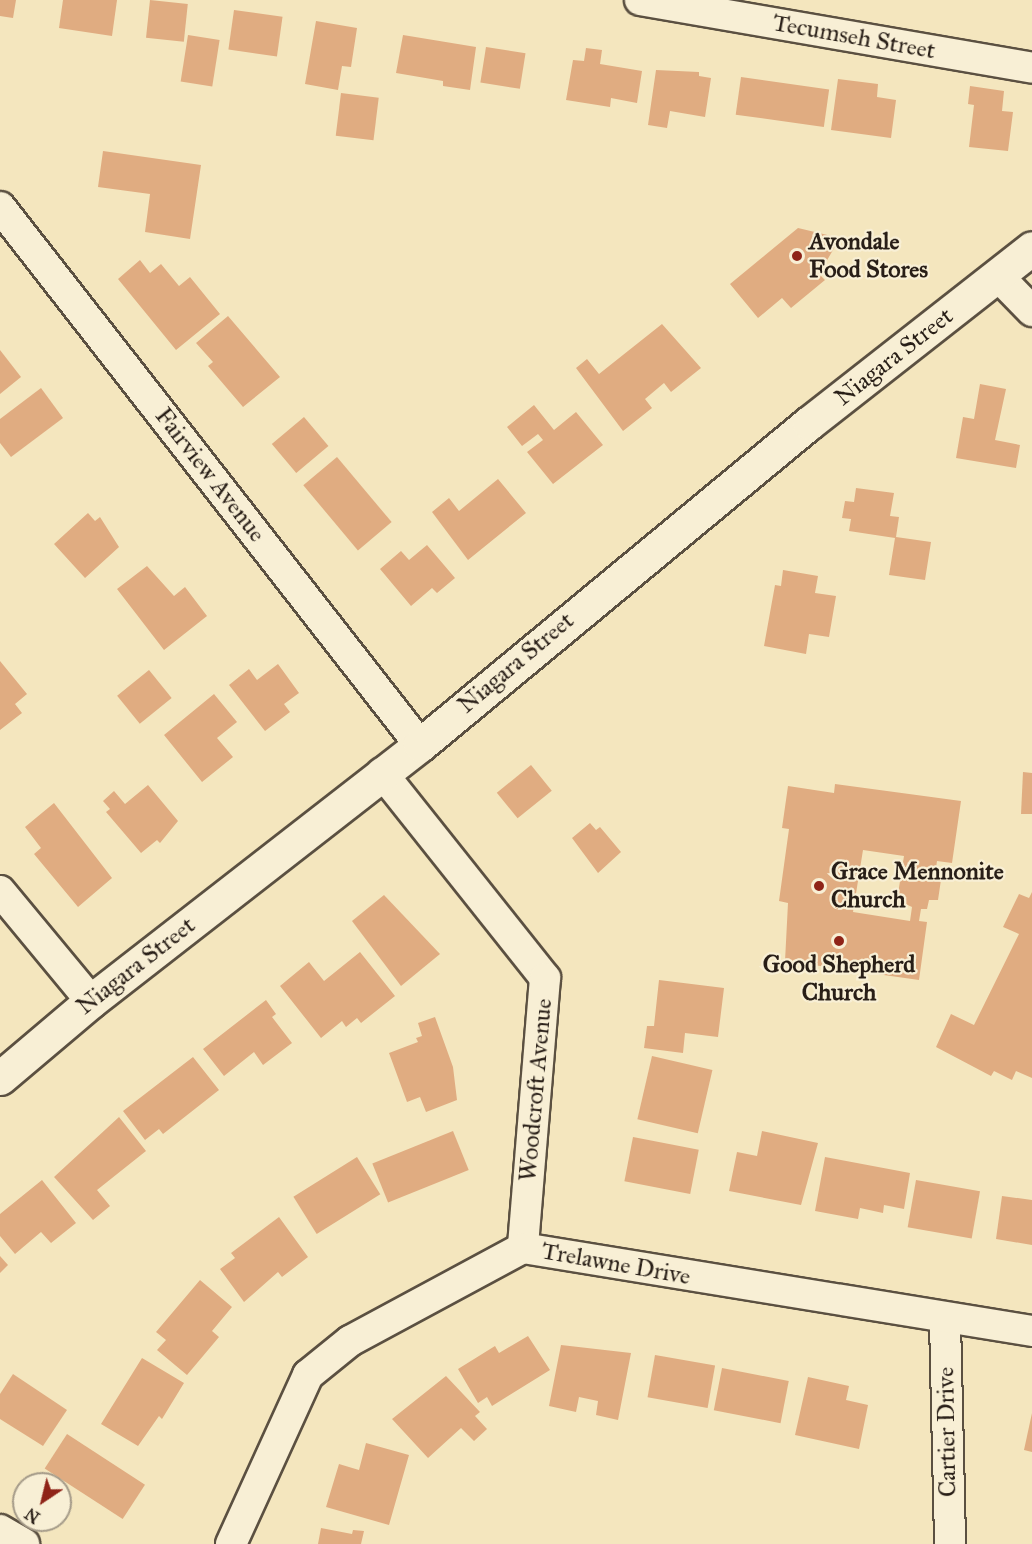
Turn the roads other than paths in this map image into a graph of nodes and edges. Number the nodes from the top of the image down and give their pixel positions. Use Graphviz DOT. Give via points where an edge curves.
graph roads {
  1 [pos="640,0"];
  2 [pos="1032,68"];
  3 [pos="0,207"];
  4 [pos="1032,248"];
  5 [pos="998,276"];
  6 [pos="1032,311"];
  7 [pos="420,745"];
  8 [pos="382,773"];
  9 [pos="0,891"];
  10 [pos="91,1001"];
  11 [pos="0,1078"];
  12 [pos="523,1248"];
  13 [pos="945,1320"];
  14 [pos="1032,1332"];
  15 [pos="0,1530"];
  16 [pos="24,1544"];
  17 [pos="231,1544"];
  18 [pos="950,1544"];
  1 -- 2 [label="street, Tecumseh Street"];
  3 -- 7 [label="street, Fairview Avenue"];
  4 -- 5 [label="main road, Niagara Street"];
  5 -- 6 [label="street"];
  5 -- 7 [label="main road, Niagara Street" via="782,445"];
  7 -- 8 [label="main road, Niagara Street"];
  8 -- 10 [label="main road, Niagara Street"];
  8 -- 12 [label="street, Woodcroft Avenue" via="545,978"];
  9 -- 10 [label="street"];
  10 -- 11 [label="main road, Niagara Street"];
  12 -- 13 [label="street, Trelawne Drive"];
  12 -- 17 [label="street, Trelawne Drive" via="350,1341 308,1375"];
  13 -- 14 [label="street, Trelawne Drive"];
  13 -- 18 [label="street, Cartier Drive"];
  15 -- 16 [label="street"];
}
